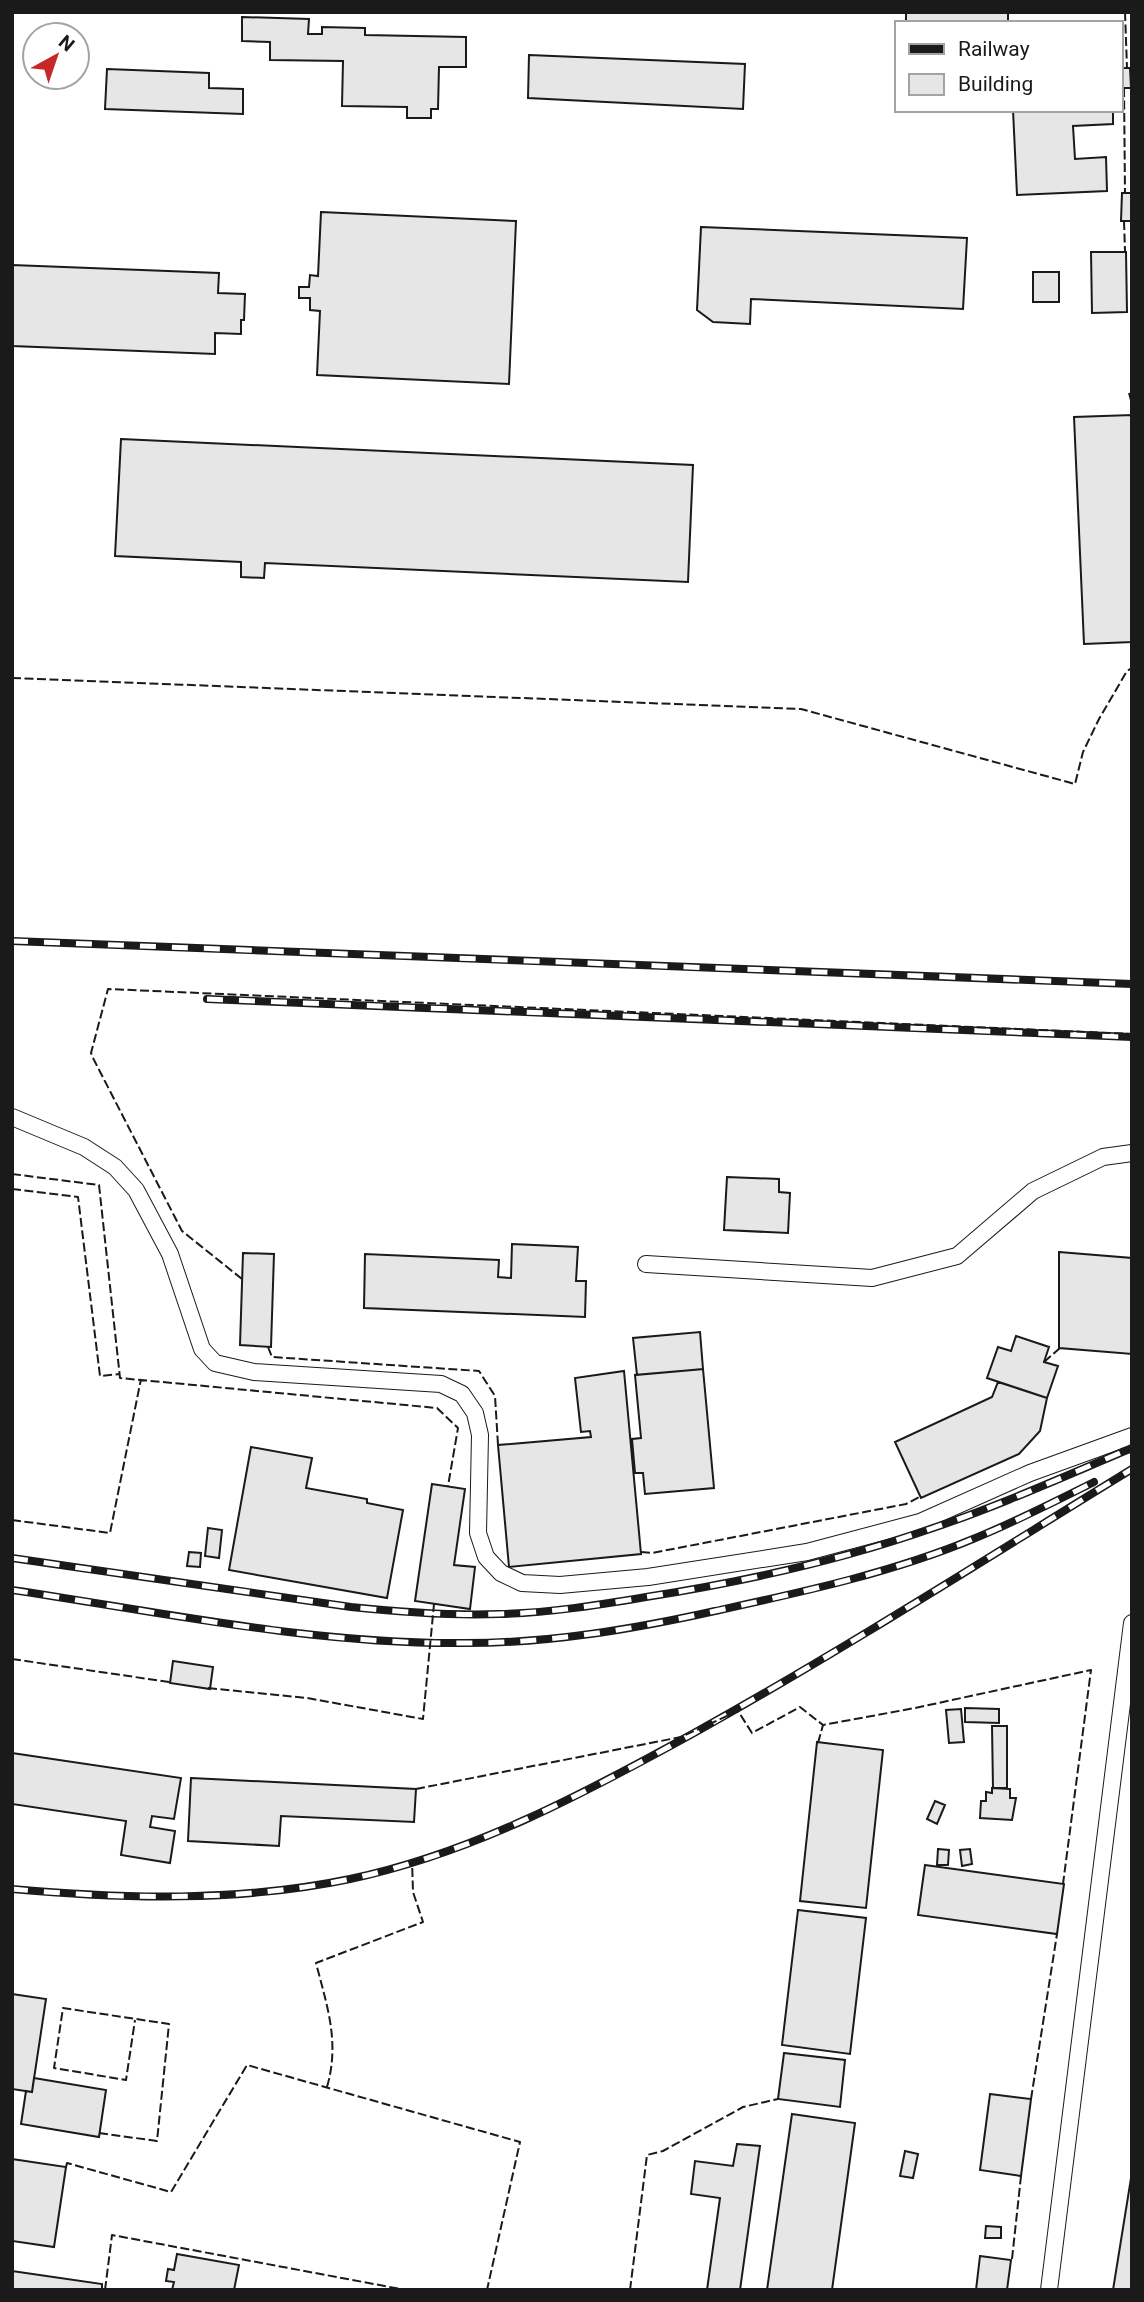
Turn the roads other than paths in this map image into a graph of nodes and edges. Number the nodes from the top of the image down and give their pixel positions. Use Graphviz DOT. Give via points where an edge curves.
graph roads {
  1 [pos="12,1117"];
  2 [pos="1132,1153"];
  3 [pos="646,1264"];
  4 [pos="1132,1436"];
  5 [pos="1132,1623"];
  6 [pos="1049,2290"];
  1 -- 4 [label="lane" via="84,1147 115,1167 136,1190 170,1254 202,1349 215,1363 254,1373 441,1384 462,1394 475,1413 480,1435 478,1533 486,1557 502,1573 523,1583 560,1585 648,1577 807,1552 920,1522 1030,1473"];
  2 -- 3 [label="lane" via="1103,1157 1033,1191 957,1256 872,1278"];
  5 -- 6 [label="lane"];
}
